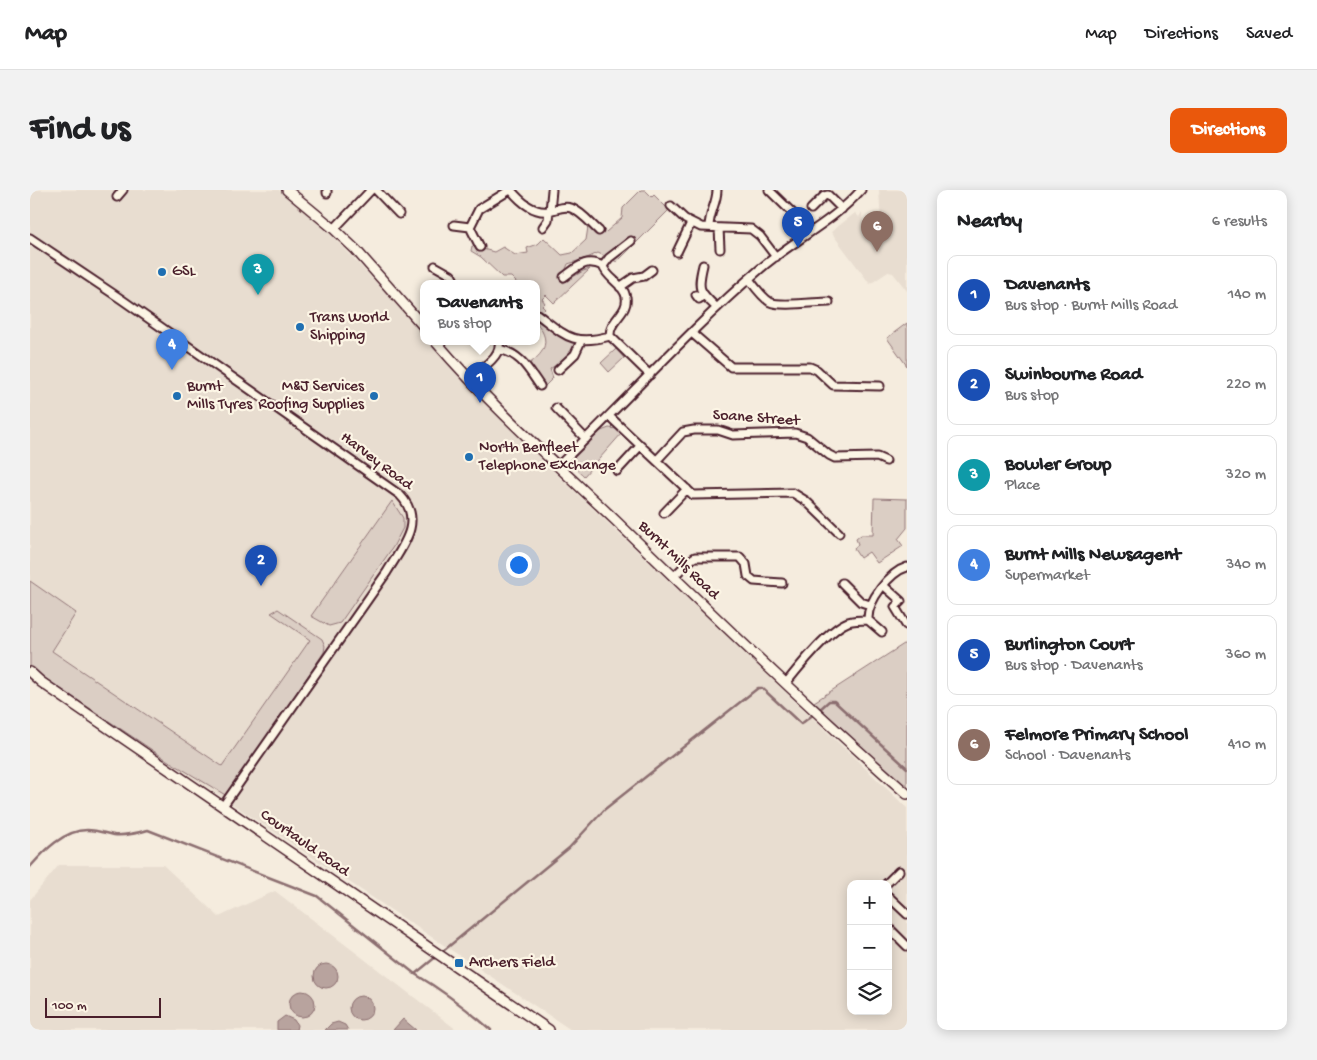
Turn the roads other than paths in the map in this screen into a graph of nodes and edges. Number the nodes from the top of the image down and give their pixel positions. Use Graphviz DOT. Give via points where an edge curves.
graph roads {
  1 [pos="123,190"];
  2 [pos="287,190"];
  3 [pos="371,190"];
  4 [pos="376,190"];
  5 [pos="510,190"];
  6 [pos="552,190"];
  7 [pos="717,190"];
  8 [pos="769,190"];
  9 [pos="861,190"];
  10 [pos="117,197"];
  11 [pos="671,206"];
  12 [pos="811,209"];
  13 [pos="842,209"];
  14 [pos="549,211"];
  15 [pos="399,214"];
  16 [pos="691,223"];
  17 [pos="454,226"];
  18 [pos="470,227"];
  19 [pos="543,227"];
  20 [pos="708,228"];
  21 [pos="719,228"];
  22 [pos="334,229"];
  23 [pos="599,231"];
  24 [pos="811,231"];
  25 [pos="30,238"];
  26 [pos="631,241"];
  27 [pos="480,247"];
  28 [pos="720,249"];
  29 [pos="677,252"];
  30 [pos="776,257"];
  31 [pos="703,264"];
  32 [pos="435,266"];
  33 [pos="455,267"];
  34 [pos="604,268"];
  35 [pos="652,270"];
  36 [pos="447,272"];
  37 [pos="564,277"];
  38 [pos="749,279"];
  39 [pos="454,280"];
  40 [pos="620,287"];
  41 [pos="829,302"];
  42 [pos="717,308"];
  43 [pos="540,316"];
  44 [pos="420,322"];
  45 [pos="692,333"];
  46 [pos="610,336"];
  47 [pos="581,341"];
  48 [pos="439,345"];
  49 [pos="499,345"];
  50 [pos="558,370"];
  51 [pos="650,376"];
  52 [pos="468,378"];
  53 [pos="540,386"];
  54 [pos="880,386"];
  55 [pos="556,408"];
  56 [pos="609,416"];
  57 [pos="586,439"];
  58 [pos="641,445"];
  59 [pos="657,460"];
  60 [pos="886,461"];
  61 [pos="558,466"];
  62 [pos="617,471"];
  63 [pos="687,489"];
  64 [pos="664,513"];
  65 [pos="839,533"];
  66 [pos="907,567"];
  67 [pos="673,577"];
  68 [pos="782,583"];
  69 [pos="842,583"];
  70 [pos="884,586"];
  71 [pos="904,600"];
  72 [pos="870,605"];
  73 [pos="868,620"];
  74 [pos="906,625"];
  75 [pos="882,632"];
  76 [pos="30,672"];
  77 [pos="30,679"];
  78 [pos="41,682"];
  79 [pos="786,683"];
  80 [pos="907,794"];
  81 [pos="223,806"];
  82 [pos="899,871"];
  83 [pos="890,880"];
  84 [pos="892,900"];
  85 [pos="907,914"];
  86 [pos="892,931"];
  87 [pos="907,946"];
  88 [pos="549,1030"];
  1 -- 10 [label="street"];
  2 -- 22 [label="street"];
  3 -- 22 [label="street"];
  4 -- 15 [label="street"];
  5 -- 14 [label="street" via="526,205"];
  5 -- 18 [label="street" via="479,209"];
  6 -- 14 [label="street"];
  7 -- 20 [label="street"];
  8 -- 24 [label="street"];
  9 -- 13 [label="street"];
  11 -- 16 [label="street"];
  12 -- 13 [label="street" via="828,195"];
  13 -- 24 [label="street"];
  14 -- 19 [label="street"];
  14 -- 23 [label="street" via="564,207 573,209"];
  16 -- 20 [label="street"];
  16 -- 29 [label="street"];
  17 -- 18 [label="street"];
  18 -- 27 [label="street"];
  20 -- 21 [label="street"];
  21 -- 28 [label="street"];
  21 -- 30 [label="street" via="751,229"];
  22 -- 44 [label="street"];
  24 -- 30 [label="street"];
  25 -- 81 [label="street, Harvey Road" via="400,494 410,509 409,533 388,572"];
  26 -- 34 [label="street" via="610,258"];
  30 -- 38 [label="street"];
  31 -- 42 [label="street" via="699,295"];
  32 -- 36 [label="street"];
  33 -- 36 [label="street"];
  34 -- 37 [label="street" via="596,263 585,263"];
  34 -- 40 [label="street"];
  35 -- 40 [label="street"];
  36 -- 39 [label="street"];
  38 -- 41 [label="street" via="772,303"];
  38 -- 42 [label="street"];
  40 -- 46 [label="street" via="626,295 626,304 612,325"];
  42 -- 45 [label="street"];
  43 -- 47 [label="street" via="561,332"];
  45 -- 51 [label="street"];
  45 -- 54 [label="street" via="731,367 810,366 833,385"];
  46 -- 47 [label="street"];
  46 -- 51 [label="street"];
  47 -- 50 [label="street" via="575,354"];
  48 -- 52 [label="street, Burnt Mills Road"];
  49 -- 52 [label="street" via="494,356"];
  49 -- 53 [label="street" via="519,358"];
  51 -- 56 [label="street"];
  52 -- 61 [label="street, Burnt Mills Road"];
  55 -- 57 [label="street"];
  56 -- 57 [label="street"];
  56 -- 58 [label="street"];
  57 -- 61 [label="street"];
  58 -- 59 [label="street"];
  58 -- 62 [label="street"];
  59 -- 60 [label="street, Soane Street" via="683,432 718,430 733,435 802,435 835,458 877,457"];
  59 -- 63 [label="street"];
  61 -- 67 [label="street, Burnt Mills Road"];
  63 -- 64 [label="street"];
  63 -- 65 [label="street" via="693,495 793,493"];
  66 -- 70 [label="street"];
  67 -- 68 [label="street" via="695,557 740,557 746,564 748,576 754,581"];
  67 -- 79 [label="street, Burnt Mills Road"];
  69 -- 72 [label="street" via="861,602"];
  70 -- 71 [label="street"];
  70 -- 72 [label="street"];
  71 -- 74 [label="street" via="895,607"];
  72 -- 73 [label="street"];
  73 -- 75 [label="street"];
  73 -- 79 [label="street" via="848,622 838,629 806,658"];
  76 -- 78 [label="street, Courtauld Road"];
  77 -- 78 [label="street, Courtauld Road"];
  78 -- 81 [label="street, Courtauld Road"];
  79 -- 80 [label="street, Burnt Mills Road"];
  81 -- 88 [label="street, Courtauld Road"];
  82 -- 83 [label="street"];
  84 -- 85 [label="street"];
  86 -- 87 [label="street"];
}
